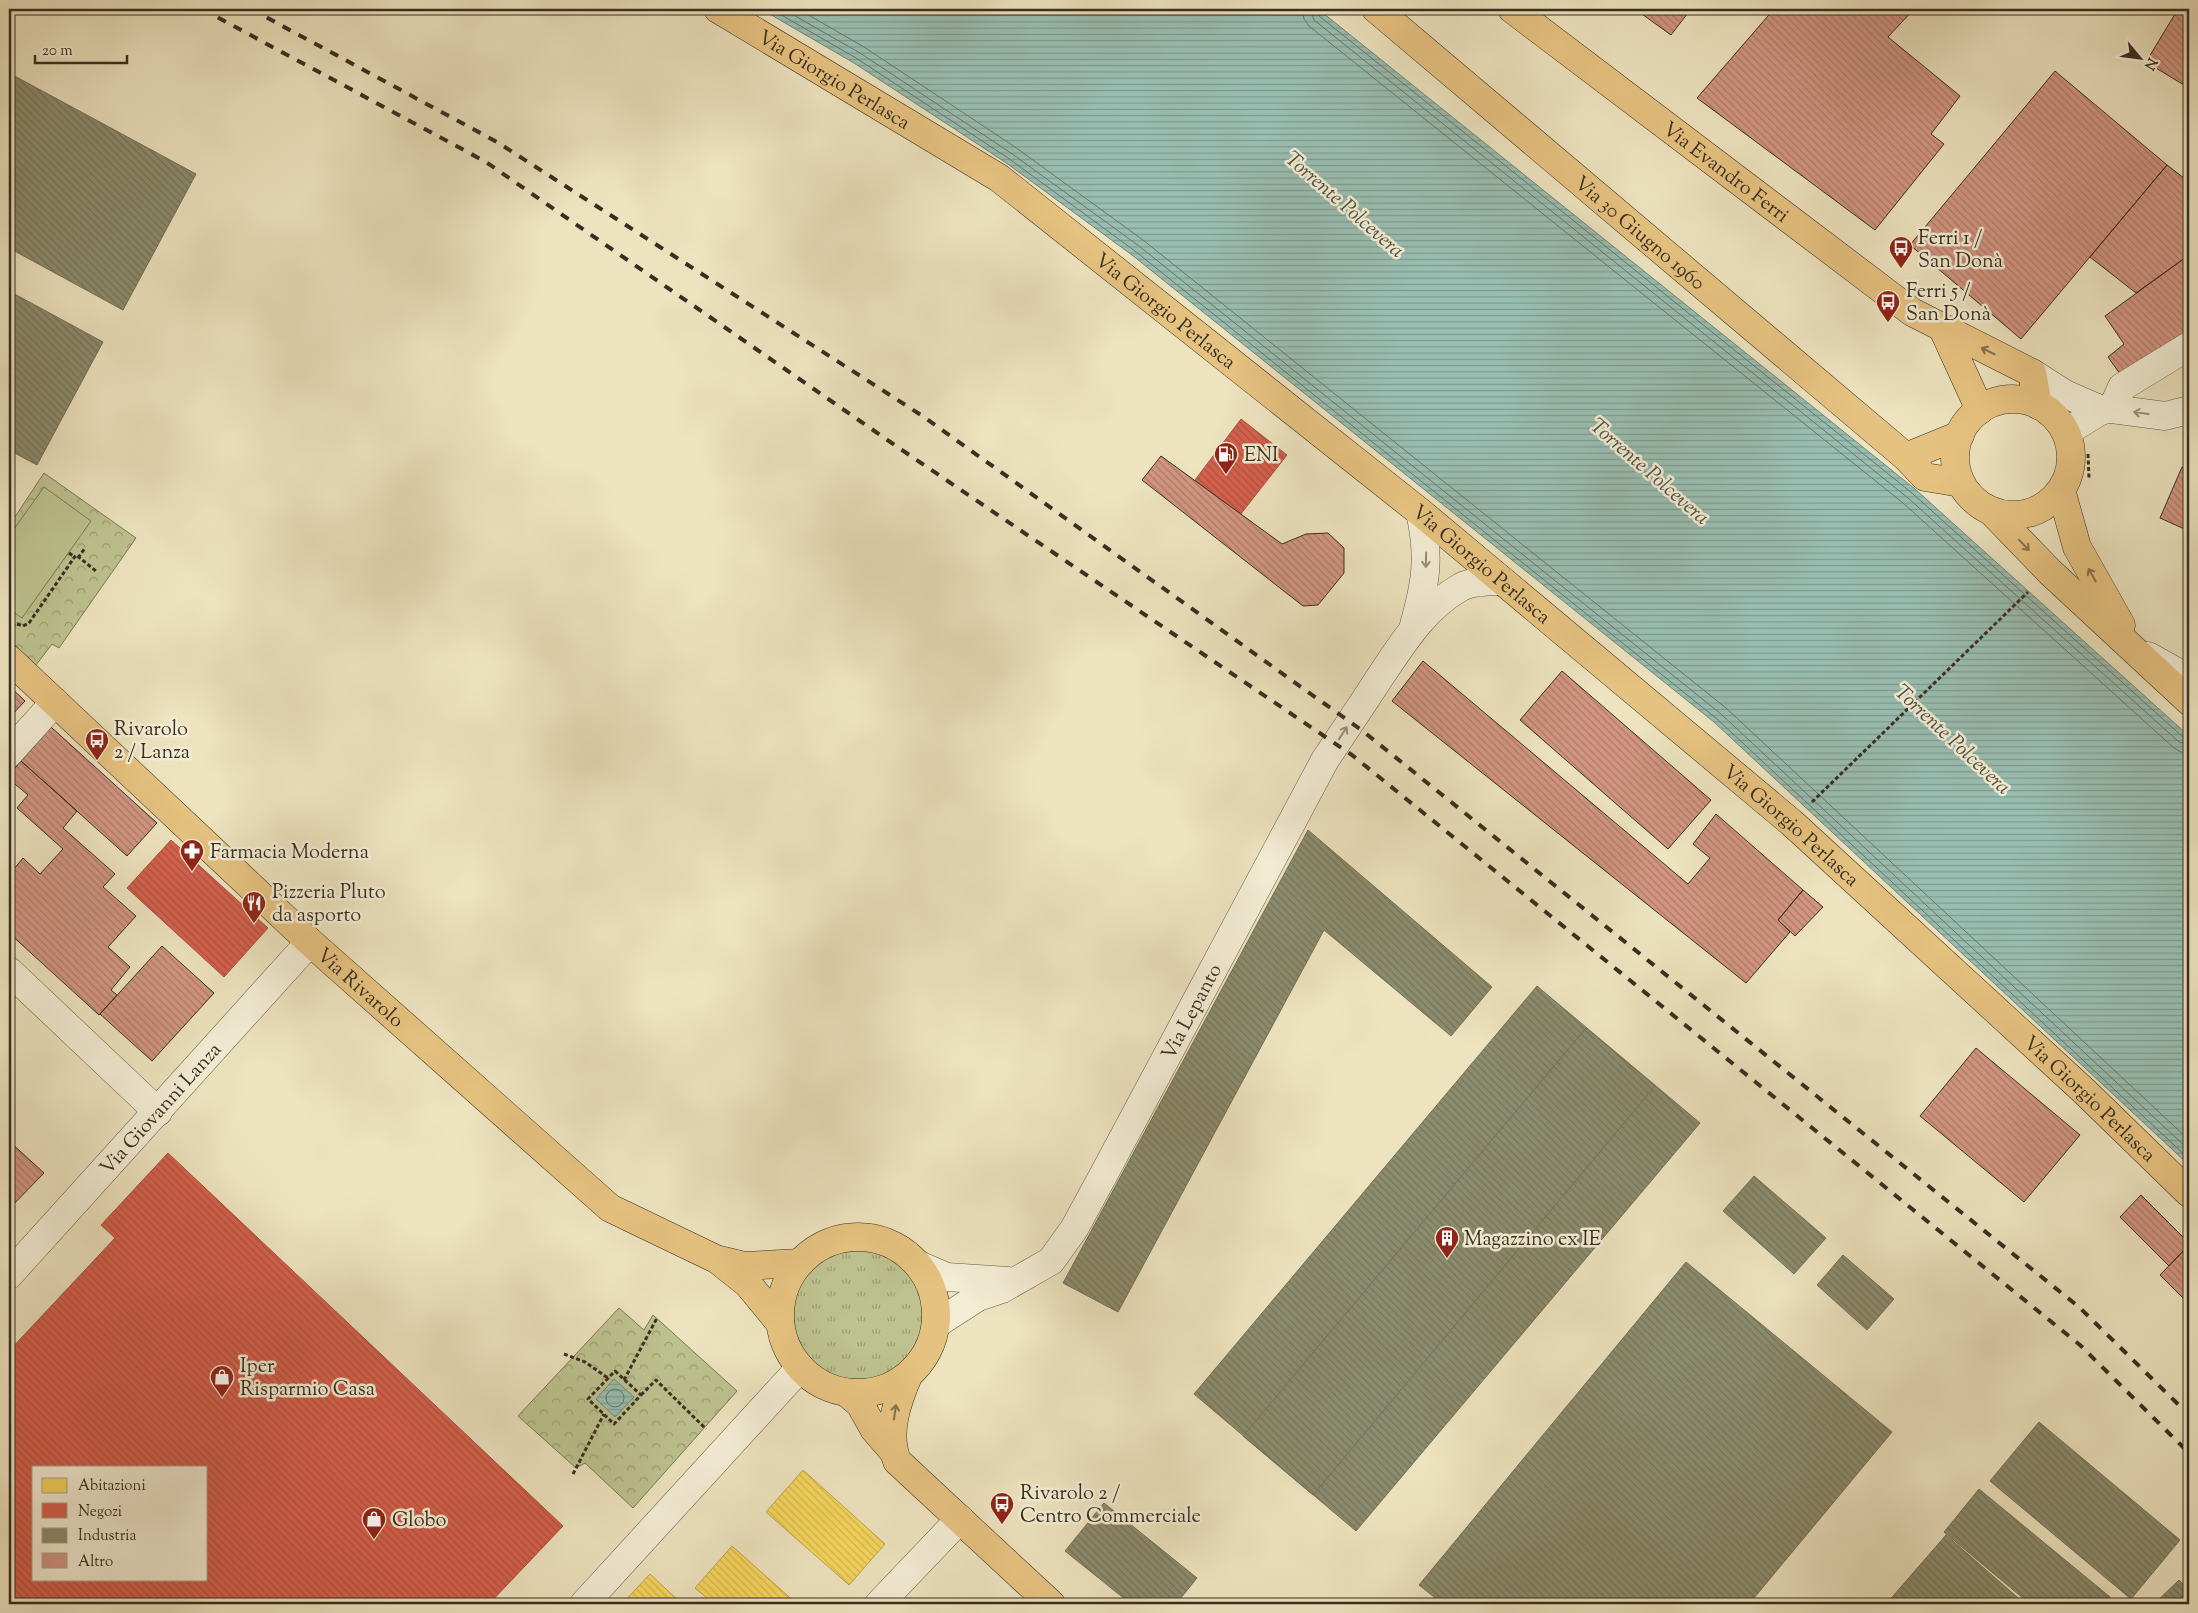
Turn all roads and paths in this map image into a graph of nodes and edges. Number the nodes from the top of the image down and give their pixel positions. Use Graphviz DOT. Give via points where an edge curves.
graph roads {
  1 [pos="718,9"];
  2 [pos="1376,9"];
  3 [pos="1512,9"];
  4 [pos="1943,329"];
  5 [pos="2189,346"];
  6 [pos="2032,373"];
  7 [pos="2038,404"];
  8 [pos="2107,409"];
  9 [pos="1980,410"];
  10 [pos="2189,410"];
  11 [pos="2066,432"];
  12 [pos="1960,435"];
  13 [pos="1906,457"];
  14 [pos="1961,483"];
  15 [pos="2061,490"];
  16 [pos="1990,510"];
  17 [pos="1420,512"];
  18 [pos="85,548"];
  19 [pos="69,553"];
  20 [pos="78,559"];
  21 [pos="96,571"];
  22 [pos="1502,581"];
  23 [pos="2020,600"];
  24 [pos="17,624"];
  25 [pos="1413,627"];
  26 [pos="2134,648"];
  27 [pos="9,659"];
  28 [pos="2189,682"];
  29 [pos="2189,701"];
  30 [pos="55,702"];
  31 [pos="9,753"];
  32 [pos="1809,806"];
  33 [pos="310,942"];
  34 [pos="9,971"];
  35 [pos="158,1112"];
  36 [pos="2189,1193"];
  37 [pos="716,1259"];
  38 [pos="800,1262"];
  39 [pos="919,1265"];
  40 [pos="9,1275"];
  41 [pos="1017,1281"];
  42 [pos="657,1318"];
  43 [pos="780,1323"];
  44 [pos="648,1324"];
  45 [pos="936,1324"];
  46 [pos="652,1328"];
  47 [pos="564,1354"];
  48 [pos="800,1368"];
  49 [pos="908,1376"];
  50 [pos="608,1378"];
  51 [pos="624,1380"];
  52 [pos="847,1393"];
  53 [pos="641,1395"];
  54 [pos="604,1414"];
  55 [pos="708,1431"];
  56 [pos="893,1451"];
  57 [pos="573,1474"];
  58 [pos="960,1519"];
  59 [pos="584,1604"];
  60 [pos="879,1604"];
  61 [pos="1051,1604"];
  1 -- 17 [label="main road, Via Giorgio Perlasca" via="999,178"];
  2 -- 13 [label="main road, Via 30 Giugno 1960"];
  3 -- 4 [label="main road, Via Evandro Ferri" via="1912,312"];
  6 -- 4 [label="main road, Via Evandro Ferri, one-way"];
  4 -- 9 [label="main road"];
  5 -- 8 [label="street" via="2122,387"];
  6 -- 7 [label="main road"];
  6 -- 8 [label="street" via="2065,394"];
  7 -- 9 [label="main road" via="1998,401"];
  7 -- 11 [label="main road" via="2054,416"];
  10 -- 8 [label="street, one-way" via="2165,416"];
  8 -- 11 [label="street"];
  9 -- 12 [label="main road"];
  11 -- 15 [label="main road" via="2071,452 2070,472"];
  12 -- 13 [label="main road"];
  12 -- 14 [label="main road" via="1956,468"];
  13 -- 14 [label="main road, Via 30 Giugno 1960" via="1925,478"];
  14 -- 16 [label="main road" via="1973,499"];
  15 -- 16 [label="main road" via="2047,505 2029,513 2009,515"];
  26 -- 15 [label="main road, one-way" via="2076,548"];
  16 -- 26 [label="main road, one-way" via="2050,572"];
  17 -- 22 [label="main road, Via Giorgio Perlasca"];
  17 -- 25 [label="street, one-way" via="1427,560 1424,588"];
  18 -- 20 [label="path"];
  19 -- 20 [label="path"];
  20 -- 21 [label="path"];
  20 -- 24 [label="path" via="29,623"];
  22 -- 25 [label="street" via="1462,586 1440,601"];
  22 -- 36 [label="main road, Via Giorgio Perlasca" via="1792,823 2084,1091"];
  23 -- 32 [label="path"];
  41 -- 25 [label="street, Via Lepanto, one-way" via="1051,1261 1074,1229 1325,760"];
  26 -- 28 [label="street"];
  26 -- 29 [label="main road"];
  27 -- 30 [label="main road, Via Rivarolo"];
  30 -- 31 [label="street"];
  30 -- 33 [label="main road, Via Rivarolo"];
  33 -- 35 [label="street, Via Giovanni Lanza"];
  33 -- 37 [label="main road, Via Rivarolo" via="610,1208"];
  34 -- 35 [label="street"];
  35 -- 40 [label="street, Via Giovanni Lanza"];
  37 -- 38 [label="main road, Via Rivarolo" via="745,1266"];
  37 -- 43 [label="main road, Via Rivarolo" via="748,1284"];
  38 -- 39 [label="main road, Via Rivarolo" via="818,1248 838,1239 860,1236 882,1240 903,1250"];
  38 -- 43 [label="main road, Via Rivarolo" via="783,1294"];
  39 -- 41 [label="street" via="947,1276"];
  39 -- 45 [label="main road, Via Rivarolo" via="934,1296"];
  41 -- 45 [label="street" via="978,1297"];
  42 -- 46 [label="path"];
  43 -- 48 [label="main road, Via Rivarolo" via="790,1355"];
  44 -- 46 [label="path"];
  45 -- 49 [label="main road, Via Rivarolo" via="922,1361"];
  46 -- 51 [label="path"];
  47 -- 50 [label="path" via="586,1362"];
  48 -- 52 [label="main road, Via Rivarolo" via="821,1384"];
  48 -- 59 [label="street"];
  49 -- 52 [label="main road, Via Rivarolo" via="890,1387 868,1393"];
  56 -- 49 [label="main road, Via Rivarolo, one-way" via="896,1404"];
  50 -- 51 [label="path" via="615,1371"];
  50 -- 54 [label="path" via="588,1399"];
  51 -- 53 [label="path"];
  52 -- 56 [label="main road, Via Rivarolo" via="860,1404 874,1429"];
  53 -- 54 [label="path" via="614,1424"];
  53 -- 55 [label="path" via="656,1380"];
  54 -- 57 [label="path"];
  56 -- 58 [label="main road, Via Rivarolo" via="897,1461"];
  58 -- 60 [label="street"];
  58 -- 61 [label="main road, Via Rivarolo"];
}
